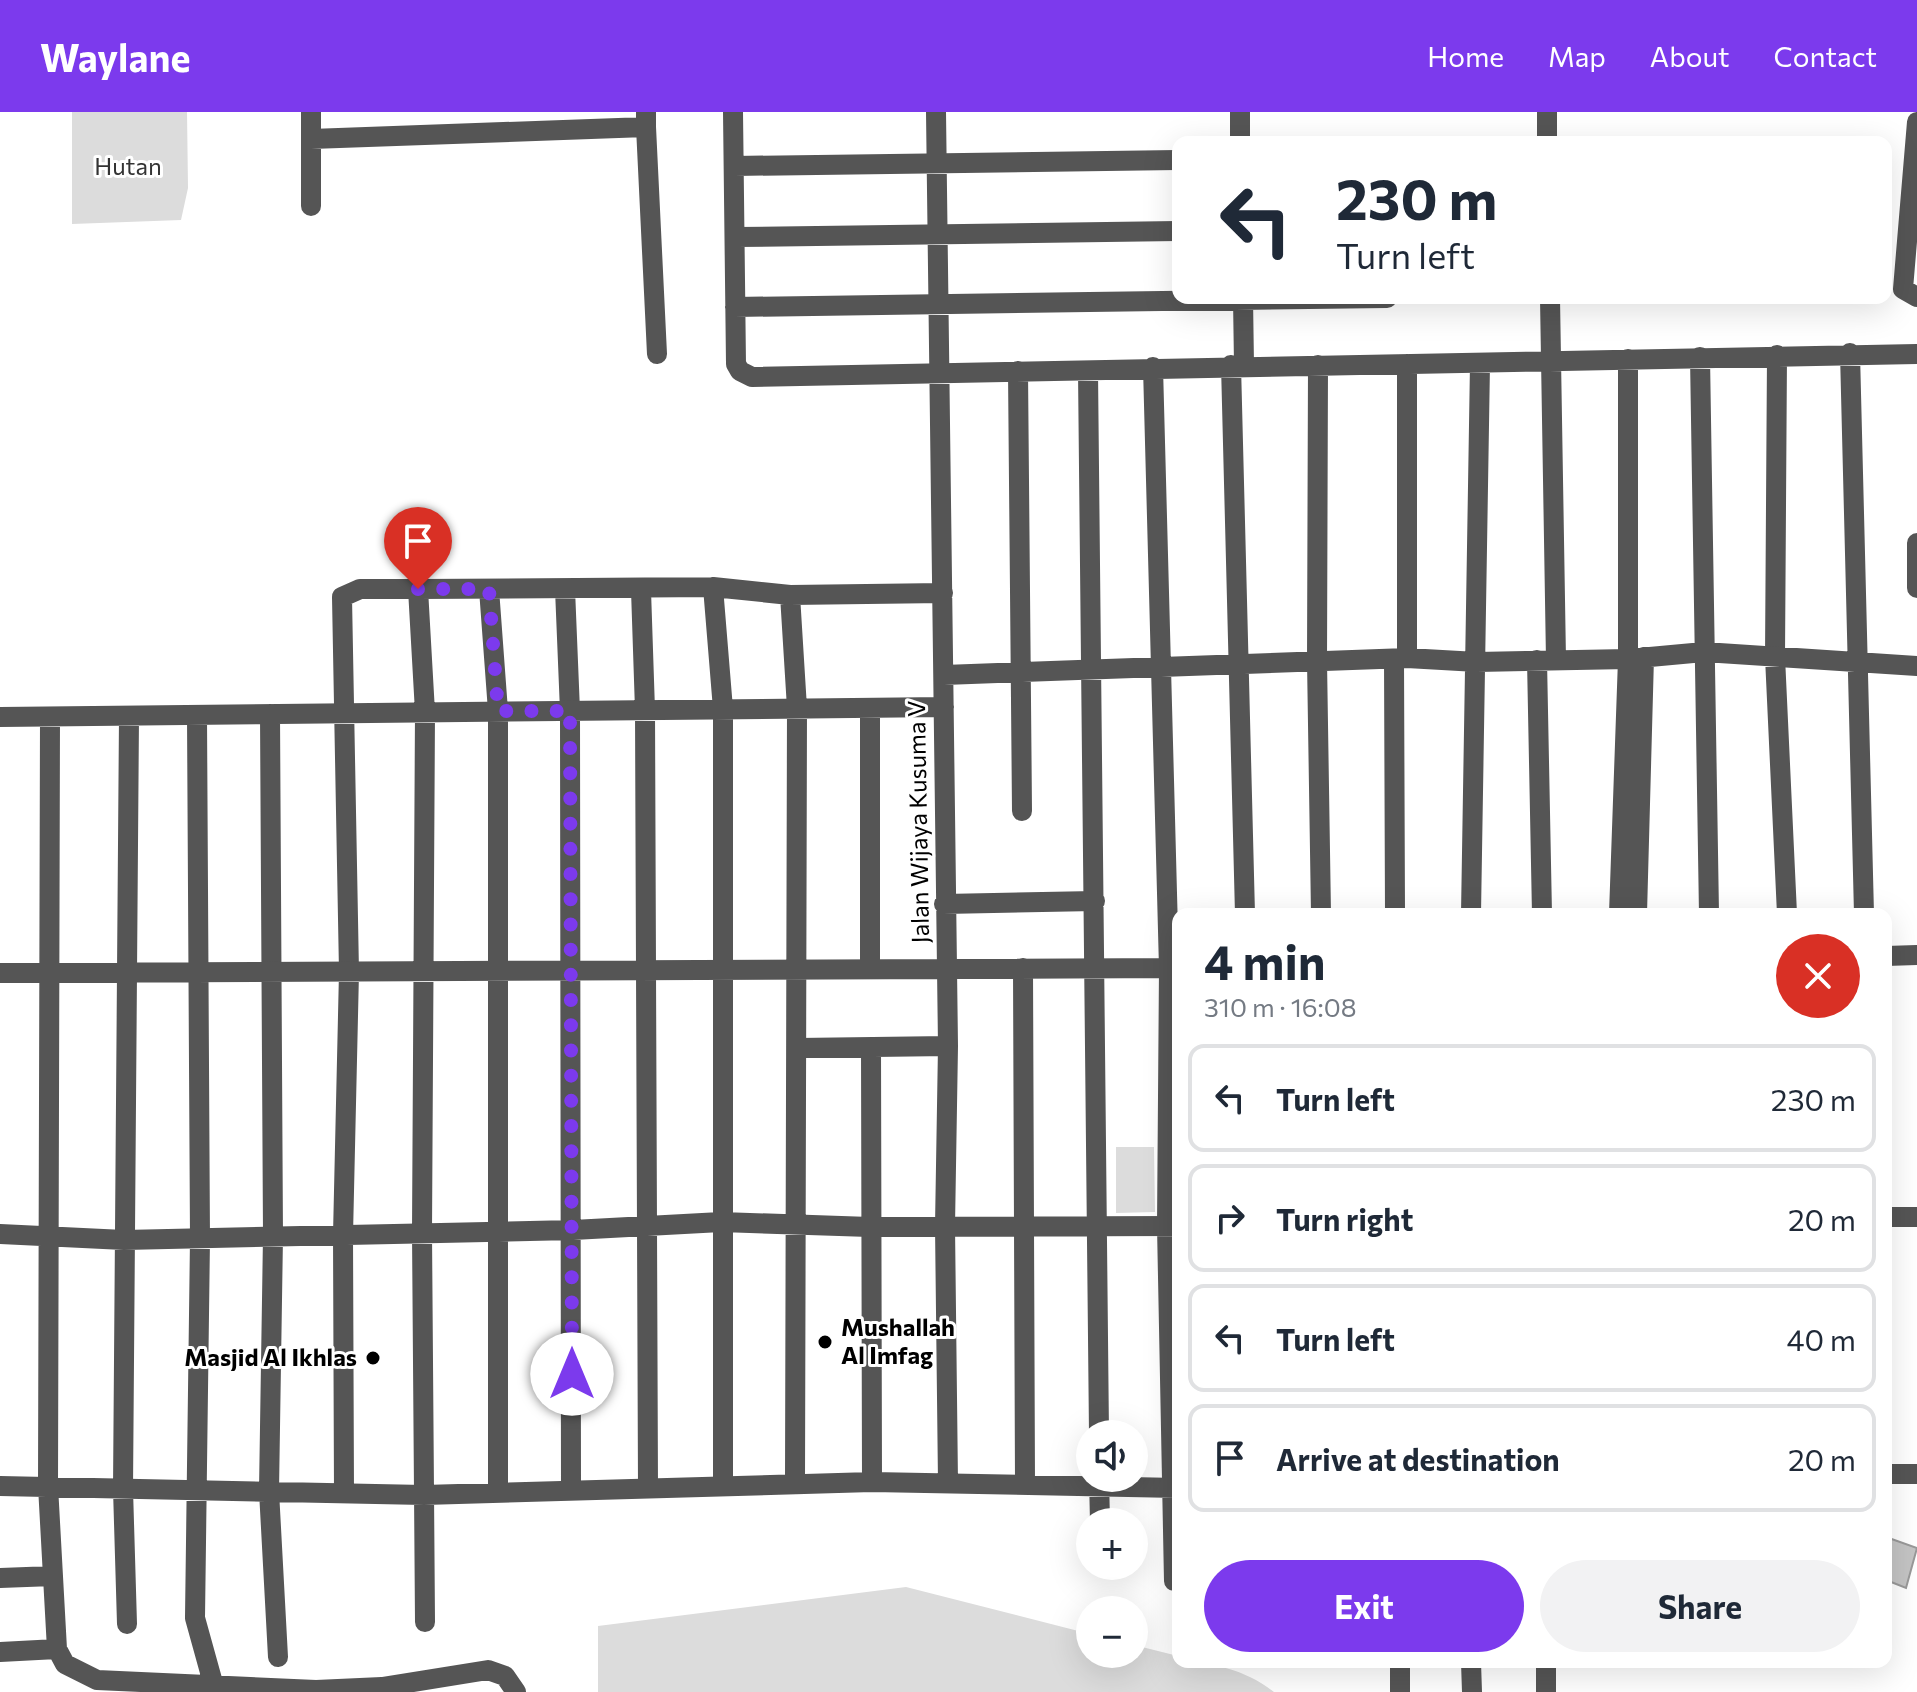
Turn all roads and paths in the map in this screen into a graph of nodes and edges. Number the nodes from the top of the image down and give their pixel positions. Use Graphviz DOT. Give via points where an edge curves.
graph roads {
  1 [pos="311,112"];
  2 [pos="733,112"];
  3 [pos="936,112"];
  4 [pos="1240,112"];
  5 [pos="1547,112"];
  6 [pos="646,120"];
  7 [pos="1917,122"];
  8 [pos="1240,136"];
  9 [pos="1547,136"];
  10 [pos="311,139"];
  11 [pos="1172,160"];
  12 [pos="937,163"];
  13 [pos="735,166"];
  14 [pos="311,206"];
  15 [pos="1172,231"];
  16 [pos="938,234"];
  17 [pos="737,237"];
  18 [pos="1917,297"];
  19 [pos="1172,300"];
  20 [pos="939,304"];
  21 [pos="1243,304"];
  22 [pos="1550,304"];
  23 [pos="735,307"];
  24 [pos="1850,353"];
  25 [pos="657,354"];
  26 [pos="1917,354"];
  27 [pos="1777,355"];
  28 [pos="1700,357"];
  29 [pos="1628,359"];
  30 [pos="1551,362"];
  31 [pos="1407,364"];
  32 [pos="1480,364"];
  33 [pos="1237,365"];
  34 [pos="1318,365"];
  35 [pos="1153,367"];
  36 [pos="1018,371"];
  37 [pos="1088,371"];
  38 [pos="940,372"];
  39 [pos="1917,543"];
  40 [pos="713,587"];
  41 [pos="1917,588"];
  42 [pos="418,589"];
  43 [pos="489,589"];
  44 [pos="565,589"];
  45 [pos="641,590"];
  46 [pos="943,593"];
  47 [pos="790,595"];
  48 [pos="1704,652"];
  49 [pos="1775,657"];
  50 [pos="1401,658"];
  51 [pos="1636,658"];
  52 [pos="1547,660"];
  53 [pos="1317,661"];
  54 [pos="1477,662"];
  55 [pos="1856,662"];
  56 [pos="1238,663"];
  57 [pos="1917,666"];
  58 [pos="1164,667"];
  59 [pos="1091,669"];
  60 [pos="1021,672"];
  61 [pos="944,675"];
  62 [pos="944,707"];
  63 [pos="797,708"];
  64 [pos="870,708"];
  65 [pos="723,709"];
  66 [pos="645,710"];
  67 [pos="498,711"];
  68 [pos="570,711"];
  69 [pos="425,712"];
  70 [pos="343,713"];
  71 [pos="270,714"];
  72 [pos="129,716"];
  73 [pos="197,716"];
  74 [pos="0,717"];
  75 [pos="50,717"];
  76 [pos="1022,811"];
  77 [pos="1095,901"];
  78 [pos="944,904"];
  79 [pos="1172,908"];
  80 [pos="1245,908"];
  81 [pos="1321,908"];
  82 [pos="1395,908"];
  83 [pos="1471,908"];
  84 [pos="1542,908"];
  85 [pos="1619,908"];
  86 [pos="1637,908"];
  87 [pos="1709,908"];
  88 [pos="1787,908"];
  89 [pos="1864,908"];
  90 [pos="1917,955"];
  91 [pos="1892,956"];
  92 [pos="724,967"];
  93 [pos="646,968"];
  94 [pos="870,968"];
  95 [pos="1023,968"];
  96 [pos="1172,968"];
  97 [pos="572,969"];
  98 [pos="947,969"];
  99 [pos="1095,969"];
  100 [pos="798,970"];
  101 [pos="499,971"];
  102 [pos="197,972"];
  103 [pos="270,972"];
  104 [pos="349,972"];
  105 [pos="426,972"];
  106 [pos="0,973"];
  107 [pos="51,973"];
  108 [pos="124,973"];
  109 [pos="948,1046"];
  110 [pos="871,1047"];
  111 [pos="798,1048"];
  112 [pos="1892,1217"];
  113 [pos="1917,1217"];
  114 [pos="721,1222"];
  115 [pos="797,1223"];
  116 [pos="644,1224"];
  117 [pos="945,1226"];
  118 [pos="1099,1226"];
  119 [pos="1172,1226"];
  120 [pos="870,1227"];
  121 [pos="1024,1227"];
  122 [pos="573,1230"];
  123 [pos="495,1231"];
  124 [pos="422,1232"];
  125 [pos="0,1234"];
  126 [pos="343,1235"];
  127 [pos="48,1236"];
  128 [pos="273,1236"];
  129 [pos="200,1239"];
  130 [pos="124,1240"];
  131 [pos="1099,1420"];
  132 [pos="1892,1474"];
  133 [pos="1917,1474"];
  134 [pos="872,1482"];
  135 [pos="948,1483"];
  136 [pos="1076,1483"];
  137 [pos="723,1484"];
  138 [pos="795,1484"];
  139 [pos="1025,1484"];
  140 [pos="0,1486"];
  141 [pos="48,1486"];
  142 [pos="1148,1486"];
  143 [pos="648,1487"];
  144 [pos="1172,1488"];
  145 [pos="123,1489"];
  146 [pos="571,1489"];
  147 [pos="195,1491"];
  148 [pos="269,1491"];
  149 [pos="498,1492"];
  150 [pos="344,1493"];
  151 [pos="424,1495"];
  152 [pos="53,1576"];
  153 [pos="0,1578"];
  154 [pos="425,1622"];
  155 [pos="127,1624"];
  156 [pos="57,1649"];
  157 [pos="0,1652"];
  158 [pos="278,1657"];
  159 [pos="1400,1668"];
  160 [pos="1471,1668"];
  161 [pos="1546,1668"];
  162 [pos="213,1683"];
  163 [pos="150,1687"];
  164 [pos="272,1690"];
  165 [pos="516,1692"];
  166 [pos="1400,1692"];
  167 [pos="1472,1692"];
  168 [pos="1546,1692"];
  1 -- 10 [label="street"];
  2 -- 13 [label="street"];
  3 -- 12 [label="street, Jalan Wijaya Kusuma V"];
  4 -- 8 [label="street"];
  5 -- 9 [label="street"];
  6 -- 10 [label="street"];
  6 -- 25 [label="street"];
  7 -- 18 [label="street" via="1903,289"];
  10 -- 14 [label="street"];
  11 -- 12 [label="street"];
  12 -- 13 [label="street"];
  12 -- 16 [label="street, Jalan Wijaya Kusuma V"];
  13 -- 17 [label="street"];
  15 -- 16 [label="street"];
  16 -- 17 [label="street"];
  16 -- 20 [label="street, Jalan Wijaya Kusuma V"];
  17 -- 23 [label="street"];
  19 -- 20 [label="street"];
  20 -- 23 [label="street"];
  20 -- 38 [label="street, Jalan Wijaya Kusuma V"];
  21 -- 33 [label="street"];
  22 -- 30 [label="street"];
  23 -- 38 [label="street" via="736,364 752,377"];
  24 -- 26 [label="street"];
  24 -- 27 [label="street"];
  24 -- 55 [label="street"];
  27 -- 28 [label="street"];
  27 -- 49 [label="street"];
  28 -- 29 [label="street"];
  28 -- 48 [label="street"];
  29 -- 30 [label="street"];
  29 -- 51 [label="street"];
  30 -- 32 [label="street"];
  30 -- 52 [label="street"];
  31 -- 32 [label="street"];
  31 -- 34 [label="street"];
  31 -- 50 [label="street"];
  32 -- 54 [label="street"];
  33 -- 34 [label="street"];
  33 -- 35 [label="street"];
  33 -- 56 [label="street"];
  34 -- 53 [label="street"];
  35 -- 37 [label="street"];
  35 -- 58 [label="street"];
  36 -- 37 [label="street"];
  36 -- 38 [label="street"];
  36 -- 60 [label="street"];
  37 -- 59 [label="street"];
  38 -- 46 [label="street, Jalan Wijaya Kusuma V"];
  39 -- 41 [label="street"];
  40 -- 45 [label="street"];
  40 -- 47 [label="street"];
  40 -- 65 [label="street"];
  42 -- 43 [label="street"];
  42 -- 69 [label="street"];
  42 -- 70 [label="street" via="360,589 342,597"];
  43 -- 44 [label="street"];
  43 -- 67 [label="street"];
  44 -- 45 [label="street"];
  44 -- 68 [label="street"];
  45 -- 66 [label="street"];
  46 -- 47 [label="street"];
  46 -- 61 [label="street, Jalan Wijaya Kusuma V"];
  47 -- 63 [label="street"];
  48 -- 49 [label="street"];
  48 -- 51 [label="street"];
  48 -- 87 [label="street"];
  49 -- 55 [label="street"];
  49 -- 88 [label="street"];
  50 -- 53 [label="street"];
  50 -- 54 [label="street"];
  50 -- 82 [label="street"];
  51 -- 52 [label="street"];
  51 -- 85 [label="street"];
  51 -- 86 [label="street"];
  52 -- 54 [label="street"];
  52 -- 84 [label="street"];
  53 -- 56 [label="street"];
  53 -- 81 [label="street"];
  54 -- 83 [label="street"];
  55 -- 57 [label="street"];
  55 -- 89 [label="street"];
  56 -- 58 [label="street"];
  56 -- 80 [label="street"];
  58 -- 59 [label="street"];
  58 -- 79 [label="street"];
  59 -- 60 [label="street"];
  59 -- 77 [label="street"];
  60 -- 61 [label="street"];
  60 -- 76 [label="street"];
  61 -- 62 [label="street, Jalan Wijaya Kusuma V"];
  62 -- 64 [label="street"];
  62 -- 78 [label="street, Jalan Wijaya Kusuma V"];
  63 -- 64 [label="street"];
  63 -- 65 [label="street"];
  63 -- 100 [label="street"];
  64 -- 94 [label="street"];
  65 -- 66 [label="street"];
  65 -- 92 [label="street"];
  66 -- 68 [label="street"];
  66 -- 93 [label="street"];
  67 -- 68 [label="street"];
  67 -- 69 [label="street"];
  67 -- 101 [label="street"];
  68 -- 97 [label="street"];
  69 -- 70 [label="street"];
  69 -- 105 [label="street"];
  70 -- 71 [label="street"];
  70 -- 104 [label="street"];
  71 -- 73 [label="street"];
  71 -- 103 [label="street"];
  72 -- 73 [label="street"];
  72 -- 75 [label="street"];
  72 -- 108 [label="street"];
  73 -- 102 [label="street"];
  74 -- 75 [label="street"];
  75 -- 107 [label="street"];
  77 -- 78 [label="street"];
  77 -- 99 [label="street"];
  78 -- 98 [label="street, Jalan Wijaya Kusuma V"];
  90 -- 91 [label="street"];
  92 -- 93 [label="street"];
  92 -- 100 [label="street"];
  92 -- 114 [label="street"];
  93 -- 97 [label="street"];
  93 -- 116 [label="street"];
  94 -- 98 [label="street"];
  94 -- 100 [label="street"];
  95 -- 98 [label="street"];
  95 -- 99 [label="street"];
  95 -- 121 [label="street"];
  96 -- 99 [label="street"];
  97 -- 101 [label="street"];
  97 -- 122 [label="street"];
  98 -- 109 [label="street, Jalan Wijaya Kusuma V"];
  99 -- 118 [label="street"];
  100 -- 111 [label="street"];
  101 -- 105 [label="street"];
  101 -- 123 [label="street"];
  102 -- 103 [label="street"];
  102 -- 108 [label="street"];
  102 -- 129 [label="street"];
  103 -- 104 [label="street"];
  103 -- 128 [label="street"];
  104 -- 105 [label="street"];
  104 -- 126 [label="street"];
  105 -- 124 [label="street"];
  106 -- 107 [label="street"];
  107 -- 108 [label="street"];
  107 -- 127 [label="street"];
  108 -- 130 [label="street"];
  109 -- 110 [label="street"];
  109 -- 117 [label="street, Jalan Wijaya Kusuma V"];
  110 -- 111 [label="street"];
  110 -- 120 [label="street"];
  111 -- 115 [label="street"];
  112 -- 113 [label="street"];
  114 -- 115 [label="street"];
  114 -- 116 [label="street"];
  114 -- 137 [label="street"];
  115 -- 120 [label="street"];
  115 -- 138 [label="street"];
  116 -- 122 [label="street"];
  116 -- 143 [label="street"];
  117 -- 120 [label="street"];
  117 -- 121 [label="street"];
  117 -- 135 [label="street, Jalan Wijaya Kusuma V"];
  118 -- 119 [label="street"];
  118 -- 121 [label="street"];
  118 -- 131 [label="street"];
  120 -- 134 [label="street"];
  121 -- 139 [label="street"];
  122 -- 123 [label="street"];
  122 -- 146 [label="street"];
  123 -- 124 [label="street"];
  123 -- 149 [label="street"];
  124 -- 126 [label="street"];
  124 -- 151 [label="street"];
  125 -- 127 [label="street"];
  126 -- 128 [label="street"];
  126 -- 150 [label="street"];
  127 -- 130 [label="street"];
  127 -- 141 [label="street"];
  128 -- 129 [label="street"];
  128 -- 148 [label="street"];
  129 -- 130 [label="street"];
  129 -- 147 [label="street"];
  130 -- 145 [label="street"];
  132 -- 133 [label="street"];
  134 -- 135 [label="street"];
  134 -- 138 [label="street"];
  135 -- 139 [label="street"];
  136 -- 139 [label="street"];
  137 -- 138 [label="street"];
  137 -- 143 [label="street"];
  140 -- 141 [label="street"];
  141 -- 145 [label="street"];
  141 -- 152 [label="street"];
  142 -- 144 [label="street"];
  143 -- 146 [label="street"];
  145 -- 147 [label="street"];
  145 -- 155 [label="street"];
  146 -- 149 [label="street"];
  147 -- 148 [label="street"];
  147 -- 162 [label="street" via="195,1618"];
  148 -- 150 [label="street"];
  148 -- 158 [label="street"];
  149 -- 151 [label="street"];
  150 -- 151 [label="street"];
  151 -- 154 [label="street"];
  152 -- 153 [label="street"];
  152 -- 156 [label="street"];
  156 -- 157 [label="street"];
  156 -- 163 [label="street" via="65,1664 91,1679"];
  159 -- 166 [label="street"];
  160 -- 167 [label="street"];
  161 -- 168 [label="street"];
  162 -- 163 [label="street"];
  162 -- 164 [label="street"];
  164 -- 165 [label="street" via="382,1687 488,1670 505,1676"];
}
